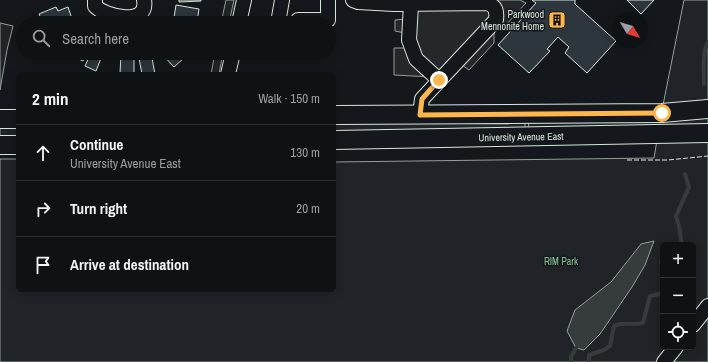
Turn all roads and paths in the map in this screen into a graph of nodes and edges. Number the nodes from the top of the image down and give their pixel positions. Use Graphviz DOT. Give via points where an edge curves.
graph roads {
  1 [pos="94,0"];
  2 [pos="144,0"];
  3 [pos="244,0"];
  4 [pos="282,0"];
  5 [pos="328,0"];
  6 [pos="353,0"];
  7 [pos="411,4"];
  8 [pos="120,16"];
  9 [pos="135,16"];
  10 [pos="241,16"];
  11 [pos="279,16"];
  12 [pos="328,16"];
  13 [pos="231,60"];
  14 [pos="228,72"];
  15 [pos="439,80"];
  16 [pos="708,109"];
  17 [pos="420,115"];
  18 [pos="336,116"];
  19 [pos="0,119"];
  20 [pos="16,119"];
  21 [pos="708,134"];
  22 [pos="336,140"];
  23 [pos="0,145"];
  24 [pos="16,145"];
  25 [pos="708,306"];
  26 [pos="696,321"];
  27 [pos="674,350"];
  28 [pos="664,362"];
  1 -- 8 [label="street" via="95,6 104,13"];
  2 -- 9 [label="street" via="143,9"];
  3 -- 10 [label="street"];
  4 -- 11 [label="street"];
  5 -- 12 [label="street"];
  6 -- 7 [label="street"];
  7 -- 15 [label="street" via="409,40 416,59"];
  7 -- 15 [label="street" via="487,3 496,9 496,20"];
  13 -- 14 [label="street"];
  15 -- 17 [label="street" via="422,99"];
  16 -- 17 [label="main road" via="662,113"];
  17 -- 18 [label="main road"];
  19 -- 20 [label="main road"];
  21 -- 22 [label="main road, University Avenue East"];
  23 -- 24 [label="main road"];
  25 -- 26 [label="street"];
  27 -- 28 [label="street"];
}
